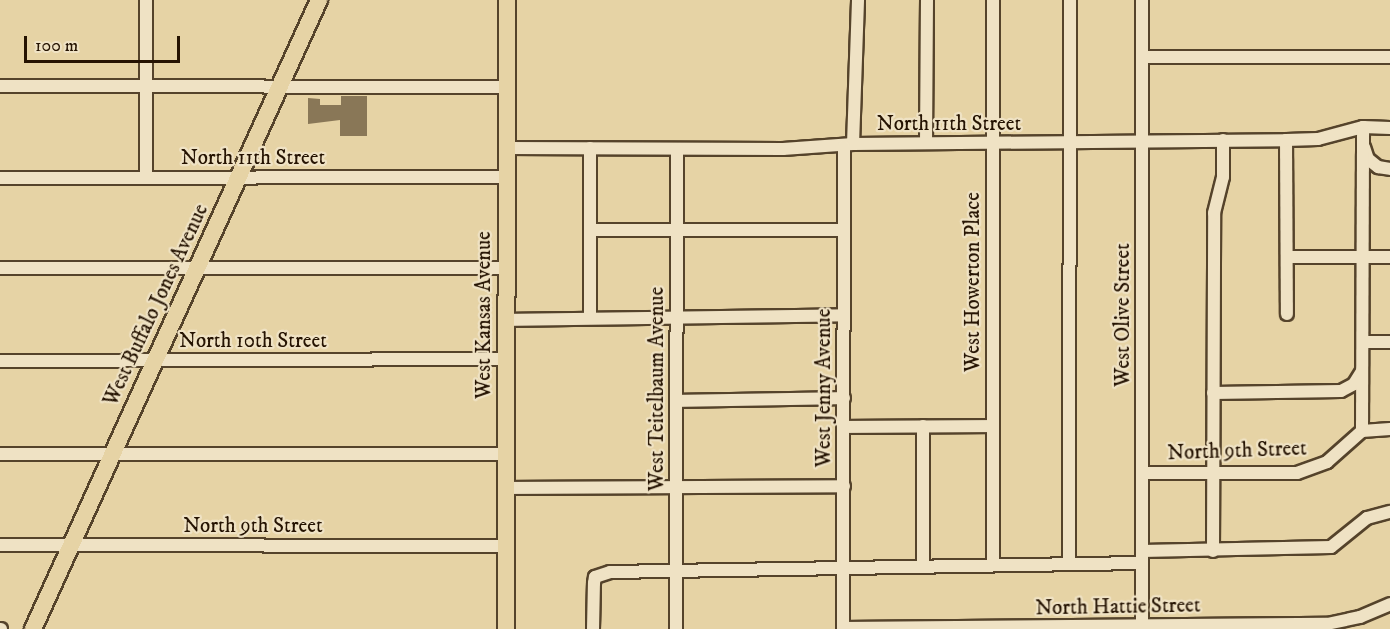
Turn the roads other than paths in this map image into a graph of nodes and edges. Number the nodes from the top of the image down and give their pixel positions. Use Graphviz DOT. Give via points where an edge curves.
graph roads {
  1 [pos="146,0"];
  2 [pos="319,0"];
  3 [pos="507,0"];
  4 [pos="858,0"];
  5 [pos="927,0"];
  6 [pos="993,0"];
  7 [pos="1070,0"];
  8 [pos="1142,0"];
  9 [pos="1142,57"];
  10 [pos="1390,57"];
  11 [pos="0,86"];
  12 [pos="146,86"];
  13 [pos="280,86"];
  14 [pos="507,87"];
  15 [pos="1363,128"];
  16 [pos="1390,128"];
  17 [pos="1223,140"];
  18 [pos="1286,140"];
  19 [pos="1142,141"];
  20 [pos="1070,142"];
  21 [pos="926,143"];
  22 [pos="993,143"];
  23 [pos="1363,143"];
  24 [pos="849,146"];
  25 [pos="507,148"];
  26 [pos="590,148"];
  27 [pos="677,148"];
  28 [pos="1390,169"];
  29 [pos="507,177"];
  30 [pos="0,178"];
  31 [pos="146,178"];
  32 [pos="240,178"];
  33 [pos="590,230"];
  34 [pos="677,230"];
  35 [pos="844,230"];
  36 [pos="1287,257"];
  37 [pos="1363,257"];
  38 [pos="1390,257"];
  39 [pos="196,267"];
  40 [pos="0,268"];
  41 [pos="506,268"];
  42 [pos="1287,314"];
  43 [pos="844,315"];
  44 [pos="677,317"];
  45 [pos="590,318"];
  46 [pos="507,320"];
  47 [pos="1363,342"];
  48 [pos="1390,342"];
  49 [pos="507,359"];
  50 [pos="155,361"];
  51 [pos="0,362"];
  52 [pos="1363,370"];
  53 [pos="1213,393"];
  54 [pos="844,398"];
  55 [pos="677,401"];
  56 [pos="923,426"];
  57 [pos="993,426"];
  58 [pos="844,427"];
  59 [pos="1390,429"];
  60 [pos="1362,431"];
  61 [pos="0,454"];
  62 [pos="112,454"];
  63 [pos="507,454"];
  64 [pos="1143,473"];
  65 [pos="1213,473"];
  66 [pos="844,486"];
  67 [pos="677,487"];
  68 [pos="507,488"];
  69 [pos="1390,512"];
  70 [pos="0,545"];
  71 [pos="70,545"];
  72 [pos="506,546"];
  73 [pos="1213,550"];
  74 [pos="1142,557"];
  75 [pos="1070,563"];
  76 [pos="993,564"];
  77 [pos="923,565"];
  78 [pos="843,568"];
  79 [pos="676,572"];
  80 [pos="1390,604"];
  81 [pos="1142,627"];
  82 [pos="843,628"];
  83 [pos="33,629"];
  84 [pos="506,629"];
  85 [pos="593,629"];
  86 [pos="676,629"];
  1 -- 12 [label="street"];
  2 -- 13 [label="main road, West Buffalo Jones Avenue"];
  3 -- 14 [label="main road, West Kansas Avenue"];
  4 -- 24 [label="street, West Jenny Avenue"];
  5 -- 21 [label="street"];
  6 -- 22 [label="street, West Howerton Place"];
  7 -- 20 [label="street"];
  8 -- 9 [label="street, West Olive Street"];
  9 -- 10 [label="street"];
  9 -- 19 [label="street, West Olive Street"];
  11 -- 12 [label="street"];
  12 -- 13 [label="street"];
  12 -- 31 [label="street"];
  13 -- 14 [label="street"];
  13 -- 32 [label="main road, West Buffalo Jones Avenue"];
  14 -- 25 [label="main road, West Kansas Avenue"];
  15 -- 16 [label="street, North 11th Street"];
  15 -- 18 [label="street, North 11th Street" via="1318,139"];
  15 -- 23 [label="street"];
  17 -- 18 [label="street, North 11th Street"];
  17 -- 19 [label="street, North 11th Street"];
  17 -- 53 [label="street" via="1223,177 1214,213"];
  18 -- 36 [label="street"];
  19 -- 20 [label="street, North 11th Street"];
  19 -- 64 [label="street, West Olive Street"];
  20 -- 22 [label="street, North 11th Street"];
  20 -- 75 [label="street"];
  21 -- 22 [label="street, North 11th Street"];
  21 -- 24 [label="street, North 11th Street"];
  22 -- 57 [label="street, West Howerton Place"];
  23 -- 28 [label="street" via="1368,159 1378,167"];
  23 -- 37 [label="street"];
  24 -- 27 [label="street, North 11th Street"];
  24 -- 35 [label="street, West Jenny Avenue"];
  25 -- 26 [label="street, North 11th Street"];
  25 -- 29 [label="main road, West Kansas Avenue"];
  26 -- 27 [label="street, North 11th Street"];
  26 -- 33 [label="street"];
  27 -- 34 [label="street, West Teitelbaum Avenue"];
  29 -- 32 [label="street, North 11th Street"];
  29 -- 41 [label="main road, West Kansas Avenue"];
  30 -- 31 [label="street, North 11th Street"];
  31 -- 32 [label="street, North 11th Street"];
  32 -- 39 [label="main road, West Buffalo Jones Avenue"];
  33 -- 34 [label="street"];
  33 -- 45 [label="street"];
  34 -- 35 [label="street"];
  34 -- 44 [label="street, West Teitelbaum Avenue"];
  35 -- 43 [label="street, West Jenny Avenue"];
  36 -- 37 [label="street"];
  36 -- 42 [label="street"];
  37 -- 38 [label="street"];
  37 -- 47 [label="street"];
  39 -- 40 [label="street"];
  39 -- 41 [label="street"];
  39 -- 50 [label="main road, West Buffalo Jones Avenue"];
  41 -- 46 [label="main road, West Kansas Avenue"];
  43 -- 44 [label="street"];
  43 -- 54 [label="street, West Jenny Avenue"];
  44 -- 45 [label="street"];
  44 -- 55 [label="street, West Teitelbaum Avenue"];
  45 -- 46 [label="street"];
  46 -- 49 [label="main road, West Kansas Avenue"];
  47 -- 48 [label="street"];
  47 -- 52 [label="street"];
  49 -- 50 [label="street, North 10th Street"];
  49 -- 63 [label="main road, West Kansas Avenue"];
  50 -- 51 [label="street, North 10th Street"];
  50 -- 62 [label="main road, West Buffalo Jones Avenue"];
  52 -- 53 [label="street" via="1354,384 1341,391"];
  52 -- 60 [label="street"];
  53 -- 65 [label="street"];
  54 -- 55 [label="street"];
  54 -- 58 [label="street, West Jenny Avenue"];
  55 -- 67 [label="street, West Teitelbaum Avenue"];
  56 -- 57 [label="street"];
  56 -- 58 [label="street"];
  56 -- 77 [label="street"];
  57 -- 76 [label="street, West Howerton Place"];
  58 -- 66 [label="street, West Jenny Avenue"];
  59 -- 60 [label="street"];
  60 -- 65 [label="street, North 9th Street" via="1315,469"];
  61 -- 62 [label="street"];
  62 -- 63 [label="street"];
  62 -- 71 [label="main road, West Buffalo Jones Avenue"];
  63 -- 68 [label="main road, West Kansas Avenue"];
  64 -- 65 [label="street, North 9th Street"];
  64 -- 74 [label="street, West Olive Street"];
  65 -- 73 [label="street"];
  66 -- 67 [label="street"];
  66 -- 78 [label="street, West Jenny Avenue"];
  67 -- 68 [label="street"];
  67 -- 79 [label="street, West Teitelbaum Avenue"];
  68 -- 72 [label="main road, West Kansas Avenue"];
  69 -- 73 [label="street" via="1367,518 1331,547"];
  70 -- 71 [label="street, North 9th Street"];
  71 -- 72 [label="street, North 9th Street"];
  71 -- 83 [label="main road, West Buffalo Jones Avenue"];
  72 -- 84 [label="main road, West Kansas Avenue"];
  73 -- 74 [label="street"];
  74 -- 75 [label="street"];
  74 -- 81 [label="street, West Olive Street"];
  75 -- 76 [label="street"];
  76 -- 77 [label="street"];
  77 -- 78 [label="street"];
  78 -- 79 [label="street"];
  78 -- 82 [label="street, West Jenny Avenue"];
  79 -- 85 [label="street" via="610,572 595,577"];
  79 -- 86 [label="street, West Teitelbaum Avenue"];
  80 -- 81 [label="street, North Hattie Street" via="1360,617 1327,624"];
  81 -- 82 [label="street, North Hattie Street"];
}
